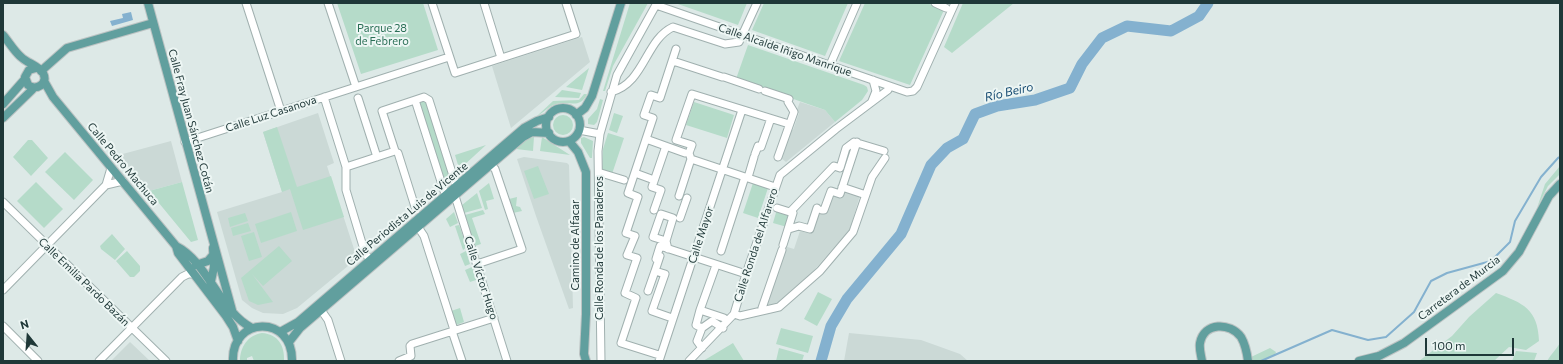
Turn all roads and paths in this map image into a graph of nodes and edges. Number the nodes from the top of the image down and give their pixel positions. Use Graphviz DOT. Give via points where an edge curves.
graph roads {
  1 [pos="148,3"];
  2 [pos="246,3"];
  3 [pos="328,3"];
  4 [pos="432,3"];
  5 [pos="484,3"];
  6 [pos="566,3"];
  7 [pos="620,3"];
  8 [pos="757,3"];
  9 [pos="857,3"];
  10 [pos="935,3"];
  11 [pos="954,3"];
  12 [pos="657,4"];
  13 [pos="946,8"];
  14 [pos="153,23"];
  15 [pos="3,35"];
  16 [pos="742,35"];
  17 [pos="676,49"];
  18 [pos="449,56"];
  19 [pos="21,57"];
  20 [pos="501,58"];
  21 [pos="672,60"];
  22 [pos="830,65"];
  23 [pos="39,69"];
  24 [pos="26,77"];
  25 [pos="873,80"];
  26 [pos="44,81"];
  27 [pos="889,86"];
  28 [pos="356,87"];
  29 [pos="35,88"];
  30 [pos="611,92"];
  31 [pos="52,97"];
  32 [pos="324,97"];
  33 [pos="358,98"];
  34 [pos="415,100"];
  35 [pos="872,101"];
  36 [pos="3,104"];
  37 [pos="742,110"];
  38 [pos="281,111"];
  39 [pos="576,115"];
  40 [pos="549,116"];
  41 [pos="3,118"];
  42 [pos="770,121"];
  43 [pos="790,123"];
  44 [pos="579,130"];
  45 [pos="549,134"];
  46 [pos="600,134"];
  47 [pos="646,139"];
  48 [pos="569,141"];
  49 [pos="185,142"];
  50 [pos="857,142"];
  51 [pos="666,146"];
  52 [pos="396,152"];
  53 [pos="685,153"];
  54 [pos="376,157"];
  55 [pos="778,157"];
  56 [pos="691,159"];
  57 [pos="491,165"];
  58 [pos="346,167"];
  59 [pos="111,168"];
  60 [pos="722,169"];
  61 [pos="601,173"];
  62 [pos="635,173"];
  63 [pos="624,180"];
  64 [pos="654,180"];
  65 [pos="123,181"];
  66 [pos="1560,184"];
  67 [pos="106,185"];
  68 [pos="458,185"];
  69 [pos="775,187"];
  70 [pos="842,188"];
  71 [pos="863,194"];
  72 [pos="451,195"];
  73 [pos="679,196"];
  74 [pos="687,198"];
  75 [pos="3,202"];
  76 [pos="777,208"];
  77 [pos="416,210"];
  78 [pos="654,210"];
  79 [pos="790,212"];
  80 [pos="680,218"];
  81 [pos="418,227"];
  82 [pos="789,229"];
  83 [pos="47,245"];
  84 [pos="213,245"];
  85 [pos="176,246"];
  86 [pos="665,247"];
  87 [pos="721,251"];
  88 [pos="213,255"];
  89 [pos="694,257"];
  90 [pos="656,259"];
  91 [pos="370,260"];
  92 [pos="477,264"];
  93 [pos="196,265"];
  94 [pos="715,268"];
  95 [pos="655,271"];
  96 [pos="194,274"];
  97 [pos="746,274"];
  98 [pos="210,282"];
  99 [pos="3,290"];
  100 [pos="648,291"];
  101 [pos="210,294"];
  102 [pos="762,308"];
  103 [pos="232,310"];
  104 [pos="321,310"];
  105 [pos="700,310"];
  106 [pos="734,314"];
  107 [pos="494,318"];
  108 [pos="672,318"];
  109 [pos="724,318"];
  110 [pos="3,326"];
  111 [pos="700,327"];
  112 [pos="132,328"];
  113 [pos="252,328"];
  114 [pos="722,328"];
  115 [pos="453,331"];
  116 [pos="280,332"];
  117 [pos="238,341"];
  118 [pos="289,342"];
  119 [pos="702,348"];
  120 [pos="659,358"];
  121 [pos="583,359"];
  122 [pos="38,361"];
  123 [pos="99,361"];
  124 [pos="166,361"];
  125 [pos="233,361"];
  126 [pos="292,361"];
  127 [pos="341,361"];
  128 [pos="399,361"];
  129 [pos="462,361"];
  130 [pos="507,361"];
  131 [pos="601,361"];
  132 [pos="688,361"];
  133 [pos="1202,361"];
  134 [pos="1248,361"];
  135 [pos="1359,361"];
  1 -- 14 [label="main road, Calle Fray Juan Sánchez Cotán"];
  2 -- 38 [label="street"];
  3 -- 28 [label="street"];
  4 -- 18 [label="street"];
  5 -- 20 [label="street"];
  6 -- 20 [label="street" via="576,34"];
  7 -- 39 [label="main road" via="592,96 585,108"];
  8 -- 16 [label="street"];
  9 -- 22 [label="street"];
  10 -- 13 [label="street"];
  11 -- 27 [label="street, Calle Alcalde Iñigo Manrique" via="917,87 907,92"];
  12 -- 16 [label="street, Calle Alcalde Iñigo Manrique"];
  12 -- 30 [label="street, Calle Ronda de los Panaderos" via="624,61"];
  14 -- 23 [label="main road" via="68,48"];
  14 -- 49 [label="main road, Calle Fray Juan Sánchez Cotán"];
  15 -- 19 [label="main road"];
  16 -- 22 [label="street, Calle Alcalde Iñigo Manrique"];
  16 -- 30 [label="street" via="739,42 725,44 673,27 664,31 645,63 622,89"];
  17 -- 21 [label="street"];
  18 -- 20 [label="street" via="455,73"];
  18 -- 28 [label="street, Calle Luz Casanova"];
  19 -- 23 [label="main road"];
  19 -- 24 [label="main road"];
  21 -- 43 [label="street" via="789,99 788,102 794,112"];
  21 -- 47 [label="street" via="660,98 651,95 644,115 653,118"];
  22 -- 25 [label="street, Calle Alcalde Iñigo Manrique"];
  23 -- 24 [label="main road" via="31,69"];
  23 -- 26 [label="main road" via="44,75"];
  24 -- 29 [label="main road" via="28,85"];
  24 -- 36 [label="main road"];
  25 -- 27 [label="street, Calle Alcalde Iñigo Manrique"];
  25 -- 35 [label="street" via="876,91"];
  26 -- 29 [label="main road"];
  26 -- 31 [label="main road, Calle Pedro Machuca"];
  27 -- 35 [label="street, Calle Ronda del Alfarero" via="888,90"];
  28 -- 32 [label="street, Calle Luz Casanova"];
  29 -- 31 [label="main road, Calle Pedro Machuca"];
  29 -- 41 [label="main road"];
  30 -- 46 [label="street, Calle Ronda de los Panaderos"];
  31 -- 59 [label="main road, Calle Pedro Machuca"];
  32 -- 38 [label="street, Calle Luz Casanova"];
  32 -- 58 [label="street"];
  33 -- 54 [label="street"];
  34 -- 52 [label="street" via="382,111"];
  34 -- 68 [label="street" via="424,97 429,100"];
  34 -- 72 [label="street, Calle Víctor Hugo" via="444,191"];
  35 -- 69 [label="street, Calle Ronda del Alfarero" via="787,168 780,175"];
  37 -- 43 [label="street"];
  37 -- 56 [label="street" via="692,94 676,140 692,145 689,154"];
  37 -- 60 [label="street, Calle Mayor"];
  38 -- 49 [label="street, Calle Luz Casanova"];
  39 -- 40 [label="main road" via="565,109"];
  39 -- 44 [label="main road" via="580,122"];
  40 -- 45 [label="main road"];
  40 -- 68 [label="main road, Calle Periodista Luis de Vicente" via="524,128"];
  42 -- 87 [label="street" via="746,177"];
  43 -- 55 [label="street"];
  44 -- 46 [label="street"];
  44 -- 48 [label="main road"];
  45 -- 48 [label="main road" via="557,141"];
  45 -- 57 [label="main road, Calle Periodista Luis de Vicente" via="527,134"];
  46 -- 131 [label="street, Calle Ronda de los Panaderos" via="598,151"];
  47 -- 51 [label="street"];
  47 -- 62 [label="street"];
  48 -- 121 [label="main road, Camino de Alfacar" via="578,152 586,172 586,314"];
  49 -- 84 [label="main road, Calle Fray Juan Sánchez Cotán"];
  50 -- 70 [label="street"];
  50 -- 79 [label="street" via="846,148 840,168 834,166"];
  50 -- 106 [label="street" via="885,155 872,176 853,232 813,279 780,307 740,316"];
  51 -- 53 [label="street"];
  51 -- 64 [label="street"];
  52 -- 54 [label="street"];
  52 -- 77 [label="street"];
  54 -- 58 [label="street"];
  56 -- 60 [label="street"];
  56 -- 73 [label="street"];
  57 -- 72 [label="main road, Calle Periodista Luis de Vicente"];
  57 -- 92 [label="street" via="495,169 522,250"];
  58 -- 91 [label="street" via="346,190"];
  59 -- 65 [label="main road, Calle Pedro Machuca"];
  59 -- 67 [label="street"];
  60 -- 69 [label="street"];
  60 -- 89 [label="street, Calle Mayor"];
  61 -- 63 [label="street"];
  62 -- 64 [label="street"];
  62 -- 120 [label="street" via="628,193 638,197 626,233 635,236 628,255 637,258 624,293 636,298 621,343"];
  64 -- 78 [label="street" via="652,187 661,190"];
  65 -- 67 [label="street"];
  65 -- 85 [label="main road, Calle Pedro Machuca"];
  66 -- 135 [label="main road, Carretera de Murcia" via="1549,196 1519,252 1503,271 1394,350"];
  67 -- 83 [label="street"];
  68 -- 72 [label="main road, Calle Periodista Luis de Vicente"];
  69 -- 97 [label="street, Calle Ronda del Alfarero"];
  70 -- 71 [label="street"];
  70 -- 82 [label="street" via="840,194 831,191 824,210 820,209 810,229 799,226"];
  72 -- 81 [label="main road, Calle Periodista Luis de Vicente"];
  72 -- 91 [label="main road, Calle Periodista Luis de Vicente"];
  72 -- 92 [label="street, Calle Víctor Hugo"];
  74 -- 80 [label="street"];
  75 -- 83 [label="street, Calle Emilia Pardo Bazán"];
  76 -- 79 [label="street"];
  79 -- 82 [label="street" via="793,213"];
  81 -- 104 [label="main road, Calle Periodista Luis de Vicente"];
  81 -- 115 [label="street" via="424,236"];
  82 -- 102 [label="street"];
  83 -- 99 [label="street"];
  83 -- 112 [label="street, Calle Emilia Pardo Bazán"];
  84 -- 88 [label="main road, Calle Fray Juan Sánchez Cotán"];
  84 -- 103 [label="main road, Calle Fray Juan Sánchez Cotán" via="218,253"];
  85 -- 93 [label="main road, Calle Pedro Machuca"];
  85 -- 96 [label="main road, Calle Pedro Machuca" via="178,253"];
  86 -- 89 [label="street"];
  86 -- 90 [label="street" via="660,246"];
  86 -- 95 [label="street"];
  88 -- 93 [label="main road" via="208,261"];
  88 -- 98 [label="main road, Calle Fray Juan Sánchez Cotán" via="214,267"];
  89 -- 97 [label="street"];
  89 -- 120 [label="street, Calle Mayor"];
  91 -- 116 [label="main road, Calle Periodista Luis de Vicente" via="298,322"];
  92 -- 107 [label="street, Calle Víctor Hugo"];
  93 -- 98 [label="main road, Calle Pedro Machuca"];
  94 -- 105 [label="street"];
  95 -- 100 [label="street"];
  95 -- 108 [label="street" via="665,274 652,311"];
  96 -- 101 [label="main road, Calle Pedro Machuca"];
  96 -- 112 [label="street" via="182,277"];
  97 -- 106 [label="street, Calle Ronda del Alfarero"];
  98 -- 101 [label="main road, Calle Fray Juan Sánchez Cotán"];
  98 -- 103 [label="main road, Calle Pedro Machuca"];
  101 -- 117 [label="main road, Calle Pedro Machuca" via="233,327"];
  103 -- 113 [label="main road" via="240,320"];
  104 -- 118 [label="main road, Calle Periodista Luis de Vicente" via="300,328"];
  104 -- 127 [label="street" via="328,320"];
  105 -- 109 [label="street"];
  105 -- 111 [label="street" via="696,325"];
  106 -- 114 [label="street"];
  107 -- 115 [label="street"];
  107 -- 130 [label="street, Calle Víctor Hugo"];
  110 -- 122 [label="street"];
  112 -- 123 [label="street"];
  112 -- 124 [label="street, Calle Emilia Pardo Bazán"];
  113 -- 116 [label="main road" via="268,326"];
  113 -- 117 [label="main road"];
  114 -- 119 [label="street"];
  114 -- 119 [label="street" via="712,320 702,328 697,341"];
  115 -- 128 [label="street" via="412,344 411,356"];
  115 -- 129 [label="street"];
  116 -- 118 [label="main road"];
  117 -- 125 [label="main road"];
  118 -- 126 [label="main road"];
  119 -- 132 [label="street"];
  133 -- 134 [label="main road" via="1200,342 1204,334 1211,328 1220,326 1229,327 1241,338"];
}
